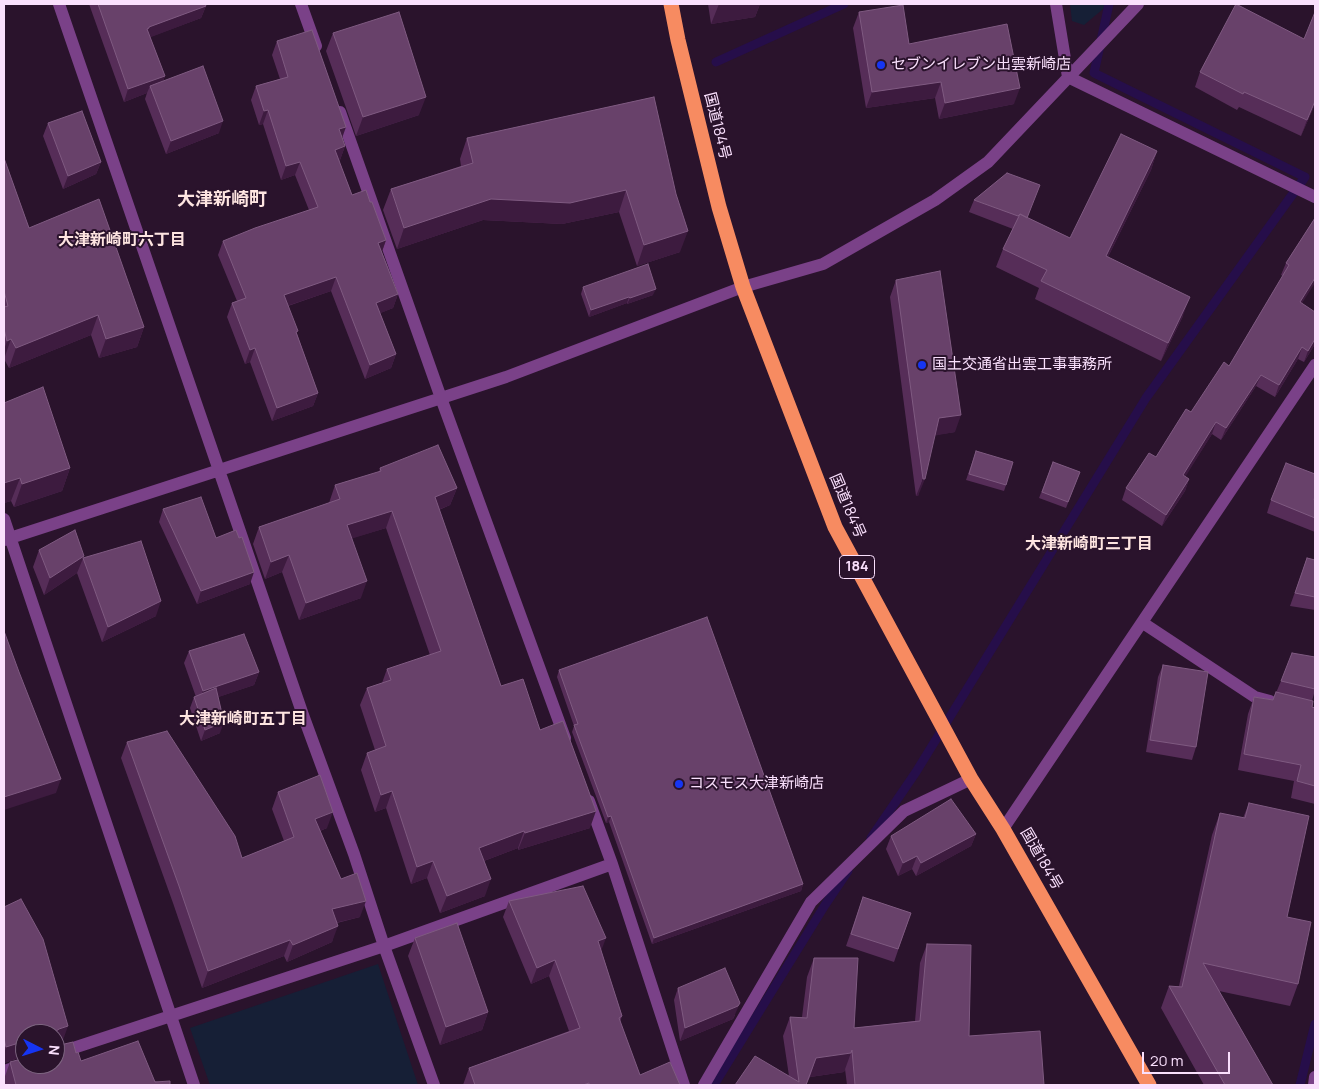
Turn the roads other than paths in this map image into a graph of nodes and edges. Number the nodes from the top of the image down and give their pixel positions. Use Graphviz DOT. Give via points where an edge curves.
graph roads {
  1 [pos="59,4"];
  2 [pos="301,4"];
  3 [pos="670,4"];
  4 [pos="1056,4"];
  5 [pos="1138,4"];
  6 [pos="321,60"];
  7 [pos="1068,77"];
  8 [pos="335,98"];
  9 [pos="1315,197"];
  10 [pos="743,287"];
  11 [pos="1315,365"];
  12 [pos="441,398"];
  13 [pos="219,470"];
  14 [pos="4,519"];
  15 [pos="7,539"];
  16 [pos="1143,623"];
  17 [pos="1281,703"];
  18 [pos="571,752"];
  19 [pos="971,779"];
  20 [pos="584,790"];
  21 [pos="1004,829"];
  22 [pos="612,864"];
  23 [pos="384,946"];
  24 [pos="170,1017"];
  25 [pos="65,1051"];
  26 [pos="1315,1077"];
  27 [pos="194,1085"];
  28 [pos="434,1085"];
  29 [pos="684,1085"];
  30 [pos="704,1085"];
  31 [pos="1149,1085"];
  32 [pos="1314,1085"];
  1 -- 13 [label="street"];
  2 -- 6 [label="street"];
  3 -- 10 [label="highway, 国道184号 / 184" via="719,207"];
  4 -- 7 [label="street"];
  5 -- 7 [label="street"];
  7 -- 9 [label="street"];
  7 -- 10 [label="street" via="988,162 936,200 823,264"];
  8 -- 12 [label="street"];
  10 -- 12 [label="street" via="506,377"];
  10 -- 19 [label="highway, 国道184号 / 184" via="835,527"];
  11 -- 16 [label="street"];
  12 -- 13 [label="street"];
  12 -- 18 [label="street"];
  13 -- 15 [label="street"];
  13 -- 23 [label="street"];
  14 -- 15 [label="street"];
  15 -- 24 [label="street"];
  16 -- 17 [label="street" via="1255,697"];
  16 -- 21 [label="street"];
  19 -- 21 [label="highway, 国道184号 / 184"];
  19 -- 30 [label="street" via="904,811 811,902"];
  20 -- 22 [label="street"];
  21 -- 31 [label="highway, 国道184号 / 184"];
  22 -- 23 [label="street"];
  22 -- 29 [label="street"];
  23 -- 24 [label="street"];
  23 -- 28 [label="street"];
  24 -- 25 [label="street"];
  24 -- 27 [label="street"];
  26 -- 32 [label="street"];
}
